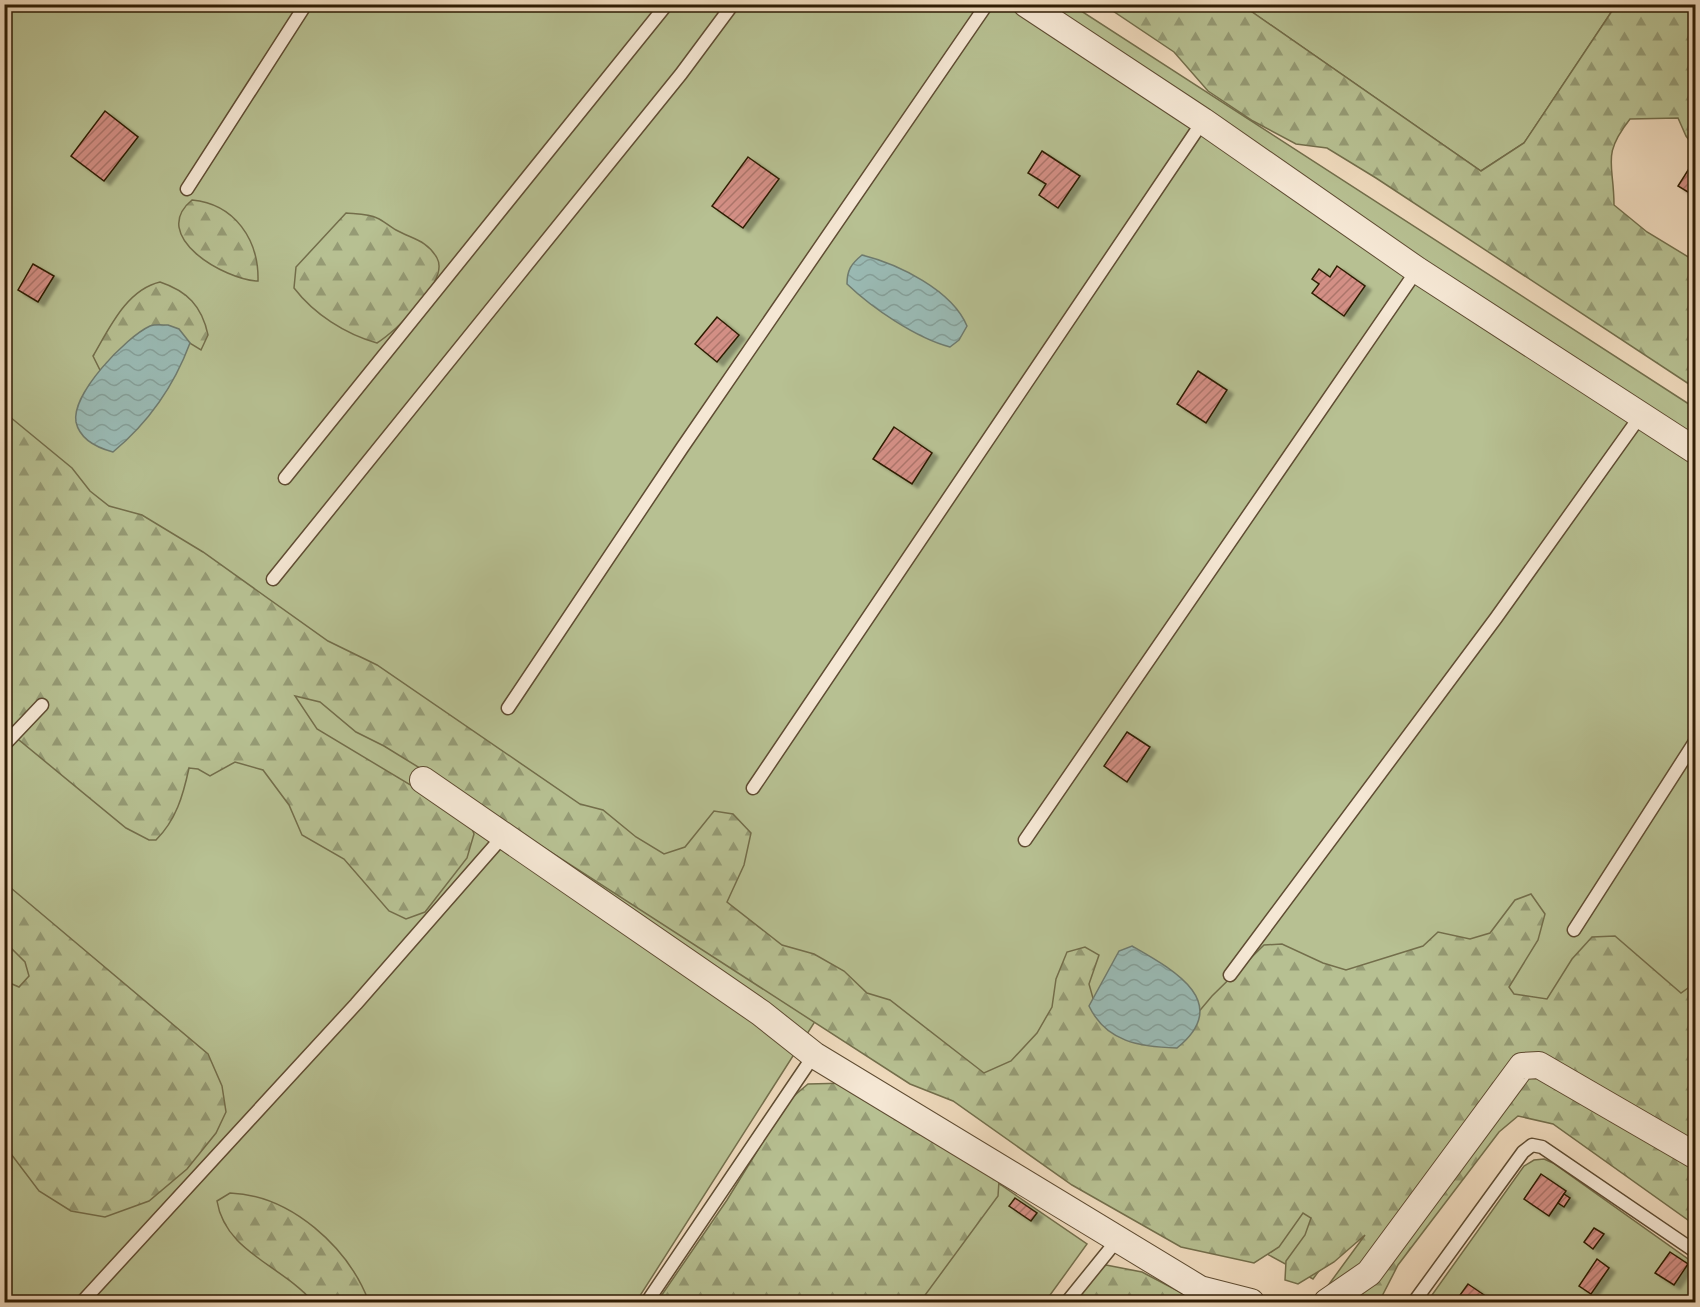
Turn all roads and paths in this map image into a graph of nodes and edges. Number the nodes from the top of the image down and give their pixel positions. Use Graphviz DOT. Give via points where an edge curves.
graph roads {
  1 [pos="306,4"];
  2 [pos="667,4"];
  3 [pos="733,4"];
  4 [pos="987,4"];
  5 [pos="1026,4"];
  6 [pos="1203,121"];
  7 [pos="187,189"];
  8 [pos="1417,270"];
  9 [pos="1641,415"];
  10 [pos="1695,452"];
  11 [pos="285,478"];
  12 [pos="273,579"];
  13 [pos="42,705"];
  14 [pos="508,708"];
  15 [pos="1695,741"];
  16 [pos="4,745"];
  17 [pos="423,780"];
  18 [pos="753,788"];
  19 [pos="504,836"];
  20 [pos="1025,840"];
  21 [pos="1574,930"];
  22 [pos="1230,975"];
  23 [pos="814,1055"];
  24 [pos="1695,1156"];
  25 [pos="1118,1239"];
  26 [pos="1695,1252"];
  27 [pos="82,1302"];
  28 [pos="647,1302"];
  29 [pos="1067,1302"];
  30 [pos="1251,1302"];
  31 [pos="1328,1302"];
  32 [pos="1414,1302"];
  1 -- 7 [label="lane"];
  2 -- 11 [label="lane"];
  3 -- 12 [label="lane" via="681,74"];
  4 -- 14 [label="lane"];
  5 -- 6 [label="street"];
  6 -- 8 [label="street"];
  6 -- 18 [label="lane"];
  8 -- 9 [label="street"];
  8 -- 20 [label="lane"];
  9 -- 10 [label="street"];
  9 -- 22 [label="lane" via="1496,618"];
  13 -- 16 [label="lane"];
  15 -- 21 [label="lane"];
  17 -- 19 [label="street"];
  19 -- 23 [label="street" via="761,1013"];
  19 -- 27 [label="lane" via="348,1013"];
  23 -- 25 [label="street"];
  23 -- 28 [label="lane"];
  24 -- 31 [label="street" via="1539,1065 1522,1066 1369,1273"];
  25 -- 29 [label="lane"];
  25 -- 30 [label="street" via="1200,1289"];
  26 -- 32 [label="lane" via="1542,1146 1532,1145"];
}
